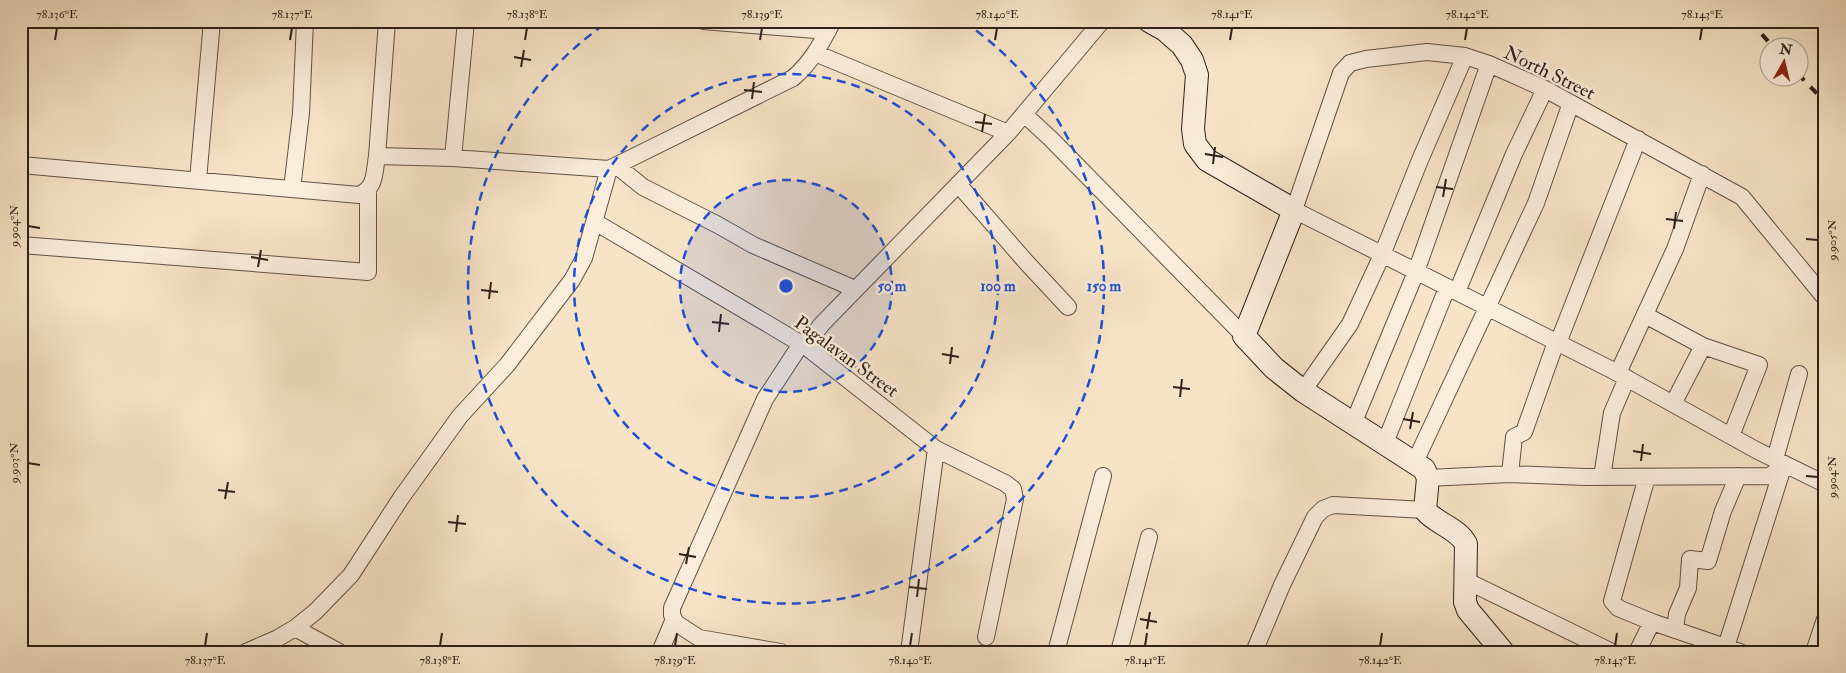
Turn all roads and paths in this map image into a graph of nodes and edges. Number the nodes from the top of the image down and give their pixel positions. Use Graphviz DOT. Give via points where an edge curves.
graph roads {
  1 [pos="212,21"];
  2 [pos="305,21"];
  3 [pos="387,21"];
  4 [pos="466,21"];
  5 [pos="703,21"];
  6 [pos="1102,21"];
  7 [pos="1149,21"];
  8 [pos="830,26"];
  9 [pos="815,53"];
  10 [pos="1465,56"];
  11 [pos="1490,64"];
  12 [pos="1544,89"];
  13 [pos="1571,103"];
  14 [pos="1024,114"];
  15 [pos="1008,133"];
  16 [pos="1638,139"];
  17 [pos="377,156"];
  18 [pos="453,158"];
  19 [pos="21,165"];
  20 [pos="613,168"];
  21 [pos="1702,174"];
  22 [pos="198,180"];
  23 [pos="958,184"];
  24 [pos="292,189"];
  25 [pos="368,191"];
  26 [pos="1294,210"];
  27 [pos="595,222"];
  28 [pos="21,244"];
  29 [pos="1382,255"];
  30 [pos="1416,272"];
  31 [pos="856,289"];
  32 [pos="1452,290"];
  33 [pos="1825,298"];
  34 [pos="1068,307"];
  35 [pos="1486,307"];
  36 [pos="1645,315"];
  37 [pos="1244,336"];
  38 [pos="1557,342"];
  39 [pos="803,345"];
  40 [pos="1704,346"];
  41 [pos="1799,374"];
  42 [pos="1622,376"];
  43 [pos="1304,391"];
  44 [pos="1673,404"];
  45 [pos="1353,424"];
  46 [pos="1731,436"];
  47 [pos="1385,443"];
  48 [pos="936,449"];
  49 [pos="1780,461"];
  50 [pos="1422,470"];
  51 [pos="1510,474"];
  52 [pos="1103,476"];
  53 [pos="1738,476"];
  54 [pos="1602,477"];
  55 [pos="1647,477"];
  56 [pos="1825,484"];
  57 [pos="1425,510"];
  58 [pos="1149,537"];
  59 [pos="1465,580"];
  60 [pos="1825,618"];
  61 [pos="674,619"];
  62 [pos="1652,622"];
  63 [pos="295,628"];
  64 [pos="1675,630"];
  65 [pos="1822,635"];
  66 [pos="986,637"];
  67 [pos="1701,646"];
  68 [pos="1733,649"];
  69 [pos="246,652"];
  70 [pos="340,652"];
  71 [pos="660,652"];
  72 [pos="781,652"];
  73 [pos="909,652"];
  74 [pos="1056,652"];
  75 [pos="1119,652"];
  76 [pos="1254,652"];
  77 [pos="1503,652"];
  78 [pos="1612,652"];
  79 [pos="1637,652"];
  80 [pos="1814,652"];
  1 -- 22 [label="street"];
  2 -- 24 [label="street" via="301,112"];
  3 -- 17 [label="street"];
  4 -- 18 [label="street"];
  5 -- 8 [label="street"];
  6 -- 14 [label="street"];
  7 -- 26 [label="street" via="1182,45 1192,60 1197,75 1195,144 1207,160"];
  8 -- 9 [label="street"];
  9 -- 15 [label="street"];
  9 -- 20 [label="street" via="793,78"];
  10 -- 11 [label="street, North Street"];
  10 -- 26 [label="street, North Street" via="1427,52 1366,58 1350,64 1341,73"];
  10 -- 29 [label="street"];
  11 -- 12 [label="street, North Street"];
  11 -- 30 [label="street"];
  12 -- 13 [label="street, North Street"];
  12 -- 32 [label="street"];
  13 -- 16 [label="street, North Street"];
  13 -- 35 [label="street" via="1536,203"];
  14 -- 15 [label="street"];
  14 -- 37 [label="street"];
  15 -- 23 [label="street"];
  16 -- 21 [label="street, North Street"];
  16 -- 38 [label="street"];
  17 -- 18 [label="street"];
  17 -- 25 [label="street" via="373,183"];
  18 -- 20 [label="street"];
  19 -- 22 [label="street"];
  20 -- 27 [label="street"];
  20 -- 31 [label="street" via="642,187 753,245"];
  21 -- 33 [label="street, North Street" via="1742,197"];
  21 -- 36 [label="street" via="1675,249"];
  22 -- 24 [label="street"];
  23 -- 31 [label="street"];
  23 -- 34 [label="street"];
  24 -- 25 [label="street" via="360,195"];
  25 -- 28 [label="street" via="368,272"];
  26 -- 29 [label="street"];
  26 -- 37 [label="street"];
  27 -- 39 [label="street, Pagalavan Street"];
  27 -- 63 [label="street" via="584,258 572,280 507,365 460,416 351,575"];
  29 -- 30 [label="street"];
  29 -- 43 [label="street" via="1350,324"];
  30 -- 32 [label="street"];
  30 -- 45 [label="street"];
  31 -- 39 [label="street"];
  32 -- 35 [label="street"];
  32 -- 47 [label="street"];
  35 -- 38 [label="street"];
  35 -- 50 [label="street"];
  36 -- 40 [label="street"];
  36 -- 42 [label="street"];
  37 -- 43 [label="street" via="1274,368"];
  38 -- 42 [label="street"];
  38 -- 51 [label="street" via="1524,432 1514,437"];
  39 -- 48 [label="street, Pagalavan Street"];
  39 -- 61 [label="street" via="765,399 672,608"];
  40 -- 44 [label="street"];
  40 -- 46 [label="street" via="1759,365"];
  41 -- 49 [label="street"];
  42 -- 44 [label="street"];
  42 -- 54 [label="street" via="1612,413"];
  43 -- 45 [label="street"];
  44 -- 46 [label="street"];
  45 -- 47 [label="street"];
  46 -- 49 [label="street"];
  47 -- 50 [label="street"];
  48 -- 66 [label="street, Pagalavan Street" via="1013,489 1015,499"];
  48 -- 73 [label="street"];
  49 -- 53 [label="street" via="1770,476"];
  49 -- 56 [label="street"];
  49 -- 68 [label="street"];
  50 -- 51 [label="street"];
  50 -- 57 [label="street"];
  51 -- 54 [label="street"];
  52 -- 74 [label="street"];
  53 -- 55 [label="street"];
  53 -- 64 [label="street" via="1723,510 1708,562 1690,559 1688,588 1677,614"];
  54 -- 55 [label="street"];
  55 -- 62 [label="street" via="1612,601 1618,608"];
  57 -- 59 [label="street" via="1462,537 1467,552"];
  57 -- 76 [label="street" via="1333,505 1323,509 1315,516"];
  58 -- 75 [label="street"];
  59 -- 77 [label="street" via="1468,610"];
  59 -- 78 [label="street"];
  60 -- 65 [label="street"];
  61 -- 71 [label="street"];
  61 -- 72 [label="street" via="699,638"];
  62 -- 64 [label="street"];
  62 -- 79 [label="street"];
  63 -- 69 [label="street"];
  63 -- 70 [label="street"];
  64 -- 67 [label="street"];
  65 -- 80 [label="street"];
  67 -- 68 [label="street"];
}
